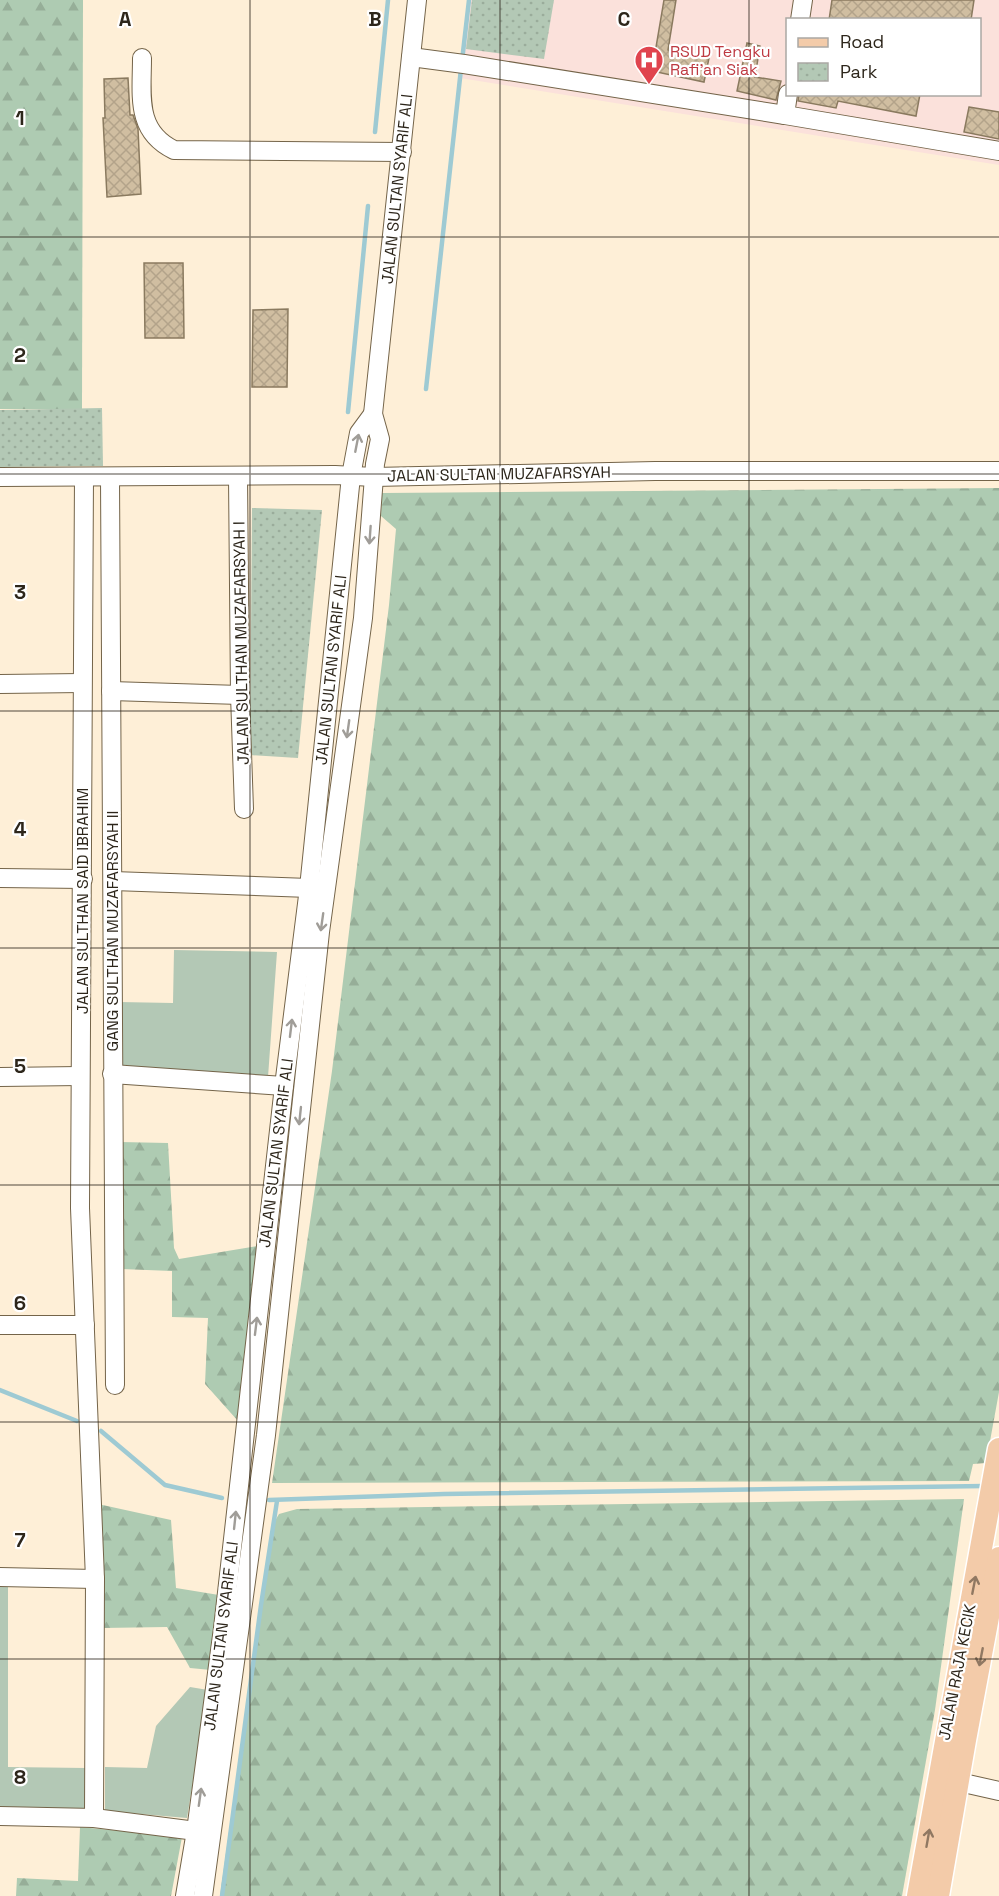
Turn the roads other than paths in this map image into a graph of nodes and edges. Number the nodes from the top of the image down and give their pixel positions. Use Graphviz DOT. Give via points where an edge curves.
graph roads {
  1 [pos="417,0"];
  2 [pos="803,0"];
  3 [pos="800,18"];
  4 [pos="411,57"];
  5 [pos="142,58"];
  6 [pos="788,96"];
  7 [pos="785,115"];
  8 [pos="999,151"];
  9 [pos="402,152"];
  10 [pos="373,414"];
  11 [pos="999,471"];
  12 [pos="237,476"];
  13 [pos="351,476"];
  14 [pos="0,477"];
  15 [pos="84,477"];
  16 [pos="110,477"];
  17 [pos="374,477"];
  18 [pos="82,682"];
  19 [pos="0,684"];
  20 [pos="111,691"];
  21 [pos="240,695"];
  22 [pos="244,809"];
  23 [pos="0,878"];
  24 [pos="83,879"];
  25 [pos="113,881"];
  26 [pos="309,888"];
  27 [pos="112,1074"];
  28 [pos="80,1076"];
  29 [pos="0,1077"];
  30 [pos="284,1086"];
  31 [pos="0,1324"];
  32 [pos="85,1325"];
  33 [pos="115,1385"];
  34 [pos="242,1449"];
  35 [pos="999,1449"];
  36 [pos="264,1452"];
  37 [pos="999,1558"];
  38 [pos="0,1577"];
  39 [pos="95,1579"];
  40 [pos="996,1603"];
  41 [pos="955,1739"];
  42 [pos="958,1782"];
  43 [pos="999,1791"];
  44 [pos="0,1816"];
  45 [pos="94,1818"];
  46 [pos="196,1831"];
  47 [pos="185,1896"];
  48 [pos="203,1896"];
  49 [pos="918,1896"];
  50 [pos="938,1896"];
  1 -- 4 [label="street, JALAN SULTAN SYARIF ALI"];
  2 -- 3 [label="street"];
  4 -- 7 [label="street"];
  4 -- 9 [label="street, JALAN SULTAN SYARIF ALI"];
  5 -- 9 [label="street" via="143,112 147,124 161,144 174,150"];
  6 -- 7 [label="street"];
  7 -- 8 [label="street"];
  9 -- 10 [label="street, JALAN SULTAN SYARIF ALI"];
  13 -- 10 [label="street, JALAN SULTAN SYARIF ALI, one-way" via="359,433"];
  10 -- 17 [label="street, JALAN SULTAN SYARIF ALI" via="380,439"];
  11 -- 17 [label="street, JALAN SULTAN MUZAFARSYAH" via="666,471"];
  12 -- 13 [label="street, JALAN SULTAN MUZAFARSYAH"];
  12 -- 16 [label="street, JALAN SULTAN MUZAFARSYAH"];
  12 -- 21 [label="street, JALAN SULTHAN MUZAFARSYAH I"];
  13 -- 17 [label="street, JALAN SULTAN MUZAFARSYAH"];
  13 -- 26 [label="street, JALAN SULTAN SYARIF ALI"];
  14 -- 15 [label="street, JALAN SULTAN MUZAFARSYAH"];
  15 -- 16 [label="street, JALAN SULTAN MUZAFARSYAH"];
  15 -- 18 [label="street, JALAN SULTHAN SAID IBRAHIM"];
  16 -- 20 [label="street, GANG SULTHAN MUZAFARSYAH II"];
  17 -- 36 [label="street, JALAN SULTAN SYARIF ALI, one-way" via="363,618 320,932"];
  18 -- 19 [label="street"];
  18 -- 24 [label="street, JALAN SULTHAN SAID IBRAHIM"];
  20 -- 21 [label="street"];
  20 -- 25 [label="street, GANG SULTHAN MUZAFARSYAH II"];
  21 -- 22 [label="street, JALAN SULTHAN MUZAFARSYAH I"];
  23 -- 24 [label="street"];
  24 -- 28 [label="street, JALAN SULTHAN SAID IBRAHIM"];
  25 -- 26 [label="street"];
  25 -- 27 [label="street, GANG SULTHAN MUZAFARSYAH II"];
  30 -- 26 [label="street, JALAN SULTAN SYARIF ALI, one-way"];
  27 -- 30 [label="street"];
  27 -- 33 [label="street, GANG SULTHAN MUZAFARSYAH II"];
  28 -- 29 [label="street"];
  28 -- 32 [label="street, JALAN SULTHAN SAID IBRAHIM"];
  34 -- 30 [label="street, JALAN SULTAN SYARIF ALI, one-way"];
  31 -- 32 [label="street"];
  32 -- 39 [label="street, JALAN SULTHAN SAID IBRAHIM"];
  34 -- 36 [label="street"];
  46 -- 34 [label="street, JALAN SULTAN SYARIF ALI, one-way"];
  41 -- 35 [label="main road, JALAN RAJA KECIK, one-way"];
  36 -- 48 [label="street, JALAN SULTAN SYARIF ALI"];
  37 -- 40 [label="main road, JALAN RAJA KECIK"];
  38 -- 39 [label="street"];
  39 -- 45 [label="street, JALAN SULTHAN SAID IBRAHIM"];
  40 -- 41 [label="main road, JALAN RAJA KECIK, one-way"];
  41 -- 42 [label="main road, JALAN RAJA KECIK"];
  49 -- 41 [label="main road, JALAN RAJA KECIK, one-way"];
  42 -- 43 [label="street"];
  42 -- 50 [label="main road, JALAN RAJA KECIK"];
  44 -- 45 [label="street"];
  45 -- 46 [label="street"];
  46 -- 47 [label="street, JALAN SULTAN SYARIF ALI"];
}
